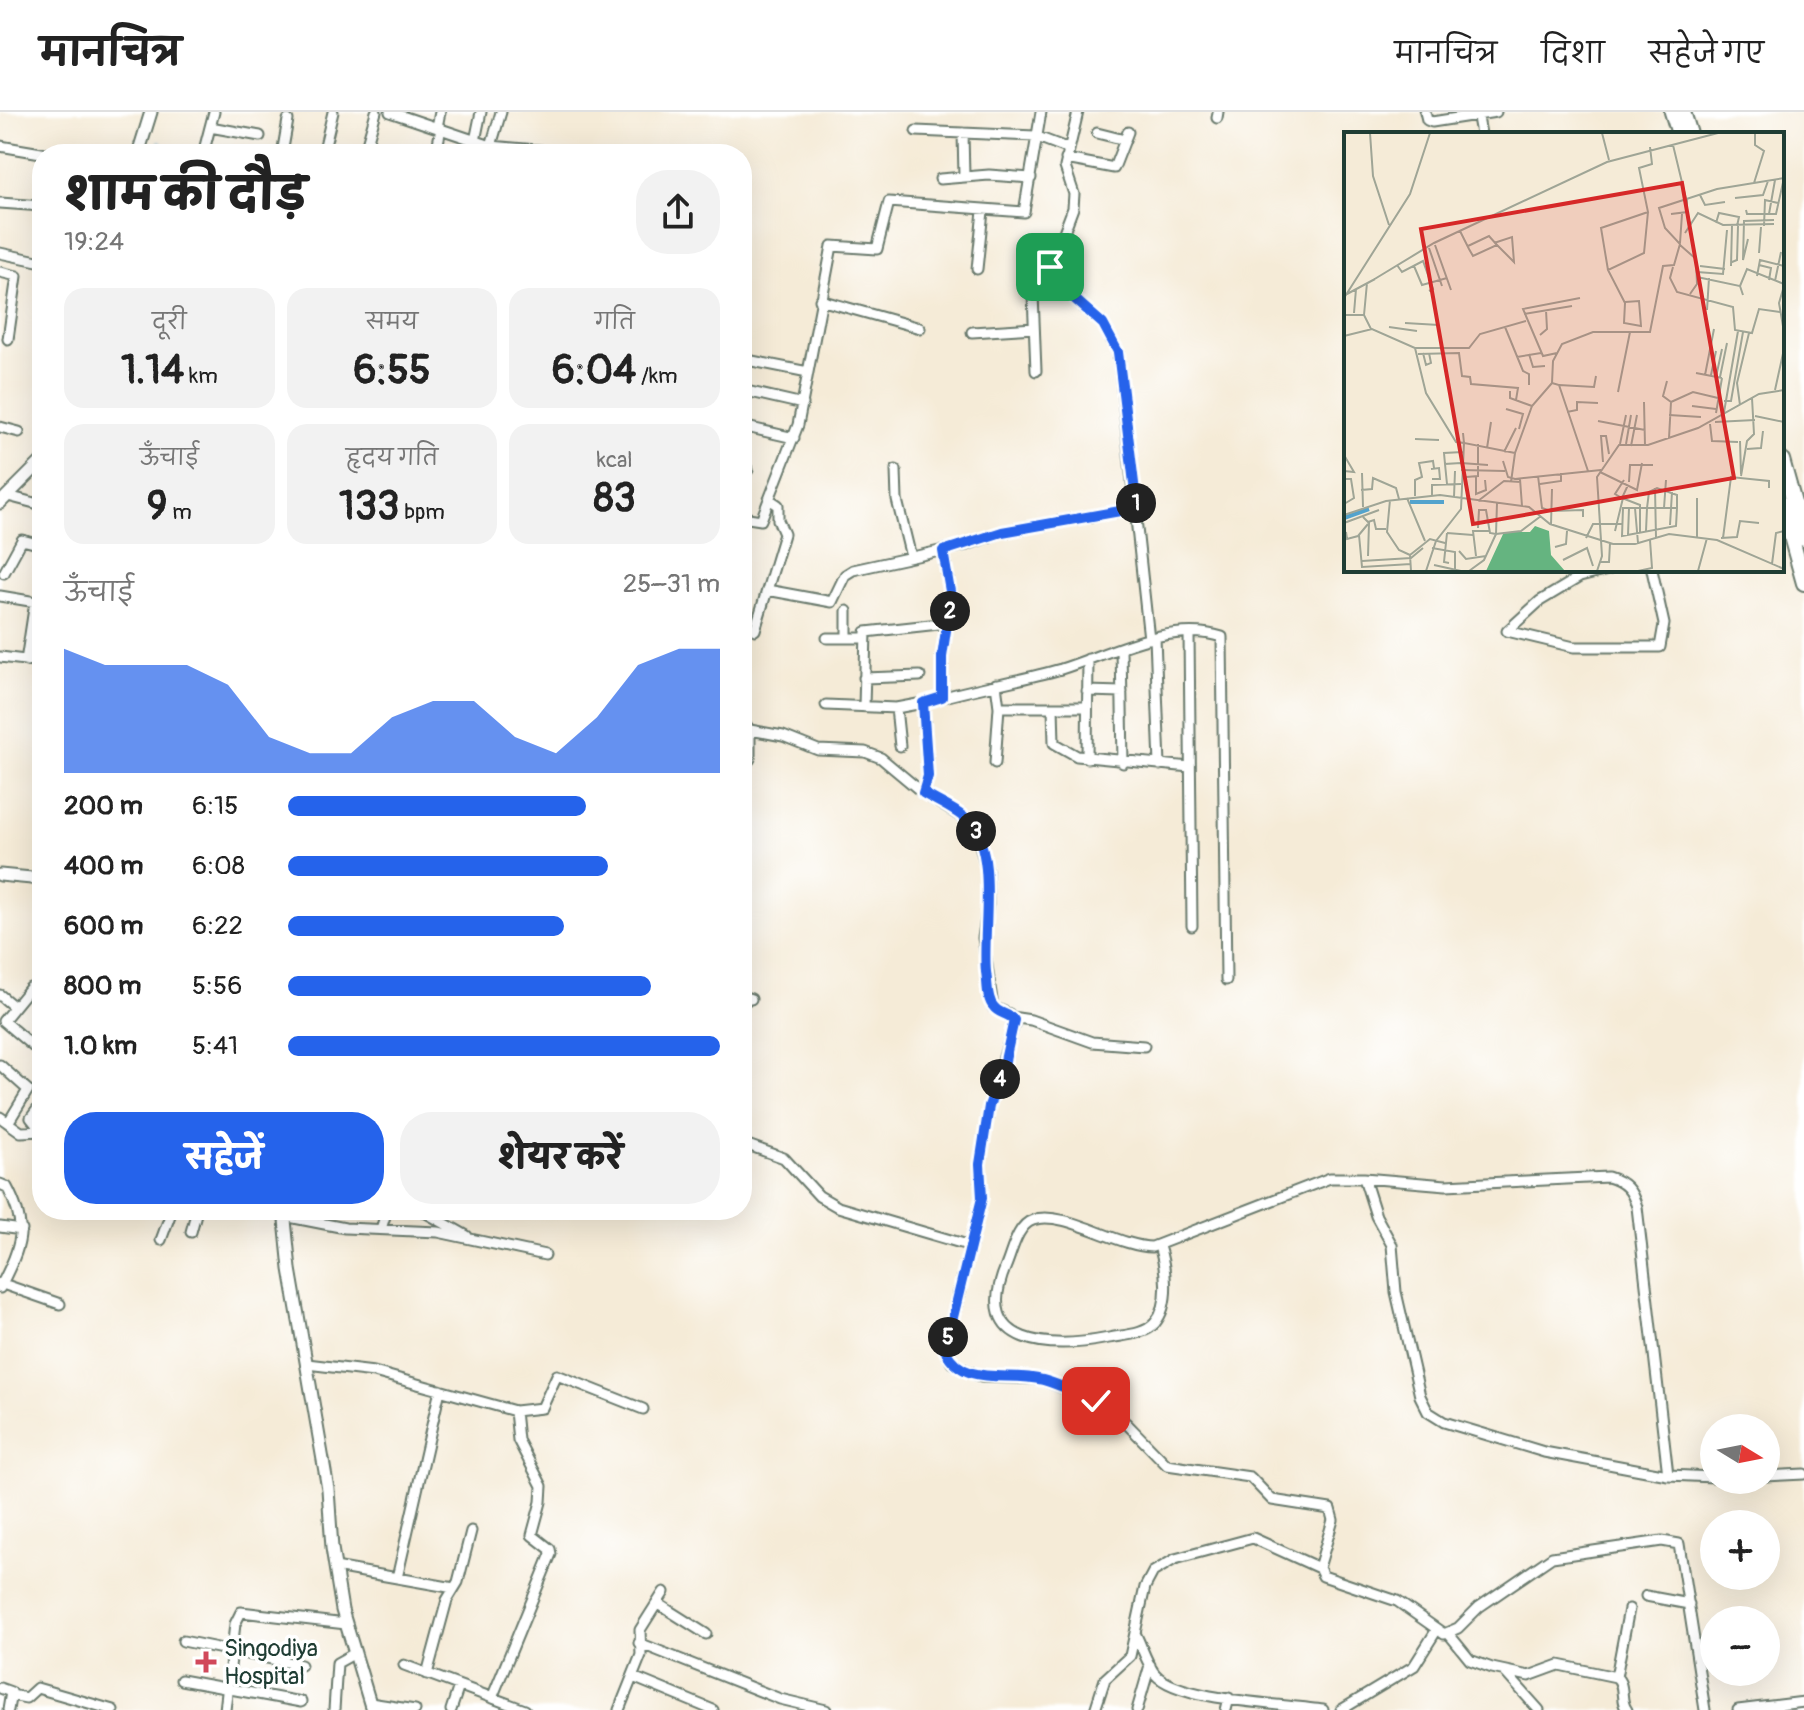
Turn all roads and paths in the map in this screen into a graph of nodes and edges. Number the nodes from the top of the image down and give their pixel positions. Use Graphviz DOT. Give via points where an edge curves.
graph roads {
  1 [pos="151,112"];
  2 [pos="214,112"];
  3 [pos="333,112"];
  4 [pos="376,112"];
  5 [pos="390,112"];
  6 [pos="440,112"];
  7 [pos="481,112"];
  8 [pos="501,112"];
  9 [pos="1041,112"];
  10 [pos="1078,112"];
  11 [pos="1425,112"];
  12 [pos="1496,112"];
  13 [pos="1672,112"];
  14 [pos="1683,112"];
  15 [pos="1477,114"];
  16 [pos="288,120"];
  17 [pos="210,127"];
  18 [pos="439,127"];
  19 [pos="916,131"];
  20 [pos="1678,132"];
  21 [pos="1689,132"];
  22 [pos="963,133"];
  23 [pos="1097,133"];
  24 [pos="260,136"];
  25 [pos="1035,136"];
  26 [pos="475,141"];
  27 [pos="141,144"];
  28 [pos="206,144"];
  29 [pos="284,144"];
  30 [pos="325,144"];
  31 [pos="368,144"];
  32 [pos="437,144"];
  33 [pos="480,144"];
  34 [pos="492,144"];
  35 [pos="0,146"];
  36 [pos="32,151"];
  37 [pos="1067,154"];
  38 [pos="964,176"];
  39 [pos="1031,178"];
  40 [pos="940,179"];
  41 [pos="0,203"];
  42 [pos="32,205"];
  43 [pos="983,211"];
  44 [pos="1,253"];
  45 [pos="32,260"];
  46 [pos="0,269"];
  47 [pos="977,269"];
  48 [pos="1050,275"];
  49 [pos="820,300"];
  50 [pos="920,328"];
  51 [pos="1034,328"];
  52 [pos="972,332"];
  53 [pos="8,339"];
  54 [pos="752,361"];
  55 [pos="1036,371"];
  56 [pos="808,372"];
  57 [pos="752,392"];
  58 [pos="803,404"];
  59 [pos="0,427"];
  60 [pos="752,428"];
  61 [pos="19,432"];
  62 [pos="794,438"];
  63 [pos="896,470"];
  64 [pos="32,471"];
  65 [pos="1786,488"];
  66 [pos="4,499"];
  67 [pos="769,499"];
  68 [pos="32,503"];
  69 [pos="1137,508"];
  70 [pos="1784,511"];
  71 [pos="752,519"];
  72 [pos="1804,539"];
  73 [pos="32,542"];
  74 [pos="943,551"];
  75 [pos="911,557"];
  76 [pos="1600,572"];
  77 [pos="1652,572"];
  78 [pos="4,573"];
  79 [pos="1804,583"];
  80 [pos="767,590"];
  81 [pos="0,596"];
  82 [pos="32,601"];
  83 [pos="847,611"];
  84 [pos="948,623"];
  85 [pos="755,630"];
  86 [pos="32,634"];
  87 [pos="1189,634"];
  88 [pos="827,638"];
  89 [pos="847,638"];
  90 [pos="865,638"];
  91 [pos="1152,638"];
  92 [pos="1121,648"];
  93 [pos="0,657"];
  94 [pos="1088,659"];
  95 [pos="26,661"];
  96 [pos="32,661"];
  97 [pos="920,676"];
  98 [pos="864,678"];
  99 [pos="996,684"];
  100 [pos="1087,691"];
  101 [pos="1122,692"];
  102 [pos="942,697"];
  103 [pos="923,703"];
  104 [pos="826,705"];
  105 [pos="864,707"];
  106 [pos="999,707"];
  107 [pos="1053,707"];
  108 [pos="1087,707"];
  109 [pos="896,708"];
  110 [pos="752,730"];
  111 [pos="900,746"];
  112 [pos="1087,758"];
  113 [pos="995,763"];
  114 [pos="1123,763"];
  115 [pos="1160,765"];
  116 [pos="1190,767"];
  117 [pos="925,788"];
  118 [pos="0,875"];
  119 [pos="32,878"];
  120 [pos="1192,926"];
  121 [pos="1226,980"];
  122 [pos="32,990"];
  123 [pos="0,995"];
  124 [pos="13,1006"];
  125 [pos="1010,1016"];
  126 [pos="1,1022"];
  127 [pos="32,1046"];
  128 [pos="1144,1046"];
  129 [pos="0,1065"];
  130 [pos="4,1120"];
  131 [pos="32,1132"];
  132 [pos="752,1147"];
  133 [pos="1364,1178"];
  134 [pos="0,1184"];
  135 [pos="168,1220"];
  136 [pos="194,1220"];
  137 [pos="285,1220"];
  138 [pos="312,1220"];
  139 [pos="384,1220"];
  140 [pos="443,1220"];
  141 [pos="0,1227"];
  142 [pos="381,1229"];
  143 [pos="22,1230"];
  144 [pos="191,1232"];
  145 [pos="469,1238"];
  146 [pos="161,1240"];
  147 [pos="971,1246"];
  148 [pos="1159,1246"];
  149 [pos="545,1255"];
  150 [pos="1,1285"];
  151 [pos="60,1304"];
  152 [pos="307,1364"];
  153 [pos="440,1390"];
  154 [pos="643,1409"];
  155 [pos="515,1411"];
  156 [pos="1804,1474"];
  157 [pos="1668,1475"];
  158 [pos="1780,1475"];
  159 [pos="1700,1476"];
  160 [pos="471,1531"];
  161 [pos="335,1567"];
  162 [pos="1319,1568"];
  163 [pos="397,1578"];
  164 [pos="454,1588"];
  165 [pos="664,1592"];
  166 [pos="1646,1596"];
  167 [pos="657,1603"];
  168 [pos="1689,1604"];
  169 [pos="1629,1609"];
  170 [pos="346,1624"];
  171 [pos="1436,1631"];
  172 [pos="1448,1633"];
  173 [pos="706,1634"];
  174 [pos="1136,1635"];
  175 [pos="183,1641"];
  176 [pos="639,1643"];
  177 [pos="234,1652"];
  178 [pos="355,1653"];
  179 [pos="301,1665"];
  180 [pos="404,1665"];
  181 [pos="1150,1665"];
  182 [pos="1504,1671"];
  183 [pos="427,1674"];
  184 [pos="633,1677"];
  185 [pos="1616,1677"];
  186 [pos="181,1680"];
  187 [pos="459,1686"];
  188 [pos="0,1688"];
  189 [pos="228,1690"];
  190 [pos="11,1695"];
  191 [pos="492,1698"];
  192 [pos="1229,1698"];
  193 [pos="301,1702"];
  194 [pos="1804,1702"];
  195 [pos="1261,1706"];
  196 [pos="371,1707"];
  197 [pos="806,1707"];
  198 [pos="621,1709"];
  199 [pos="8,1710"];
  200 [pos="113,1710"];
  201 [pos="225,1710"];
  202 [pos="334,1710"];
  203 [pos="415,1710"];
  204 [pos="451,1710"];
  205 [pos="525,1710"];
  206 [pos="713,1710"];
  207 [pos="826,1710"];
  208 [pos="1095,1710"];
  209 [pos="1137,1710"];
  210 [pos="1226,1710"];
  211 [pos="1323,1710"];
  212 [pos="1341,1710"];
  213 [pos="1539,1710"];
  214 [pos="1627,1710"];
  215 [pos="1705,1710"];
  216 [pos="1738,1710"];
  1 -- 27 [label="street"];
  2 -- 17 [label="street"];
  3 -- 30 [label="street"];
  4 -- 31 [label="street"];
  5 -- 18 [label="street"];
  6 -- 18 [label="street"];
  7 -- 26 [label="street"];
  8 -- 34 [label="street"];
  9 -- 25 [label="street"];
  10 -- 37 [label="street"];
  11 -- 15 [label="street" via="1432,122"];
  12 -- 15 [label="street"];
  13 -- 20 [label="main road"];
  14 -- 21 [label="main road"];
  16 -- 29 [label="street"];
  17 -- 24 [label="street"];
  17 -- 28 [label="street"];
  18 -- 26 [label="street"];
  18 -- 32 [label="street"];
  19 -- 22 [label="street"];
  22 -- 25 [label="street"];
  22 -- 38 [label="street"];
  23 -- 37 [label="street" via="1127,136 1114,168"];
  25 -- 37 [label="street"];
  25 -- 39 [label="street"];
  26 -- 33 [label="street"];
  35 -- 36 [label="street"];
  37 -- 48 [label="street" via="1074,201"];
  38 -- 39 [label="street"];
  38 -- 40 [label="street"];
  39 -- 43 [label="street" via="1024,212"];
  41 -- 42 [label="street"];
  43 -- 47 [label="street"];
  43 -- 49 [label="street" via="889,202 877,249 832,246"];
  44 -- 45 [label="street"];
  44 -- 46 [label="street"];
  46 -- 53 [label="street" via="17,276"];
  48 -- 51 [label="street" via="1033,294"];
  48 -- 69 [label="street" via="1103,324 1118,352"];
  49 -- 50 [label="street"];
  49 -- 56 [label="street"];
  51 -- 52 [label="street"];
  51 -- 55 [label="street"];
  54 -- 56 [label="street"];
  56 -- 58 [label="street"];
  57 -- 58 [label="street"];
  58 -- 62 [label="street"];
  59 -- 61 [label="street"];
  60 -- 62 [label="street"];
  62 -- 67 [label="street"];
  63 -- 75 [label="street" via="897,500"];
  64 -- 66 [label="street"];
  65 -- 72 [label="main road"];
  66 -- 68 [label="street"];
  67 -- 71 [label="street" via="759,521"];
  67 -- 80 [label="street" via="778,505 784,534"];
  69 -- 74 [label="street" via="1002,532"];
  69 -- 91 [label="street"];
  70 -- 79 [label="main road"];
  73 -- 78 [label="street" via="22,540"];
  74 -- 75 [label="street"];
  74 -- 84 [label="street" via="951,597"];
  75 -- 80 [label="street" via="848,572 832,602"];
  76 -- 77 [label="street" via="1580,577 1540,601 1507,631 1574,647 1660,647 1664,624"];
  80 -- 85 [label="street"];
  81 -- 82 [label="street"];
  83 -- 89 [label="street"];
  84 -- 90 [label="street" via="871,631"];
  84 -- 102 [label="street"];
  86 -- 95 [label="street"];
  87 -- 91 [label="street"];
  87 -- 116 [label="street"];
  87 -- 121 [label="street" via="1219,635 1224,643"];
  88 -- 89 [label="street"];
  89 -- 90 [label="street"];
  90 -- 98 [label="street"];
  91 -- 92 [label="street"];
  91 -- 115 [label="street"];
  92 -- 94 [label="street"];
  92 -- 101 [label="street"];
  93 -- 95 [label="street"];
  94 -- 99 [label="street"];
  94 -- 100 [label="street"];
  95 -- 96 [label="street"];
  97 -- 98 [label="street"];
  98 -- 105 [label="street"];
  99 -- 102 [label="street"];
  99 -- 106 [label="street"];
  100 -- 101 [label="street"];
  100 -- 108 [label="street"];
  101 -- 114 [label="street"];
  102 -- 103 [label="street"];
  103 -- 109 [label="street"];
  103 -- 117 [label="street"];
  104 -- 105 [label="street"];
  105 -- 109 [label="street"];
  106 -- 107 [label="street"];
  106 -- 113 [label="street"];
  107 -- 108 [label="street"];
  107 -- 112 [label="street" via="1055,745"];
  108 -- 112 [label="street"];
  109 -- 111 [label="street"];
  110 -- 117 [label="street" via="818,750 865,752"];
  112 -- 114 [label="street"];
  114 -- 115 [label="street"];
  115 -- 116 [label="street"];
  116 -- 120 [label="street"];
  117 -- 125 [label="street" via="976,831 987,870 983,938 989,995 997,1010"];
  118 -- 119 [label="street"];
  122 -- 124 [label="street"];
  123 -- 124 [label="street"];
  124 -- 126 [label="street"];
  125 -- 128 [label="street" via="1092,1042"];
  125 -- 147 [label="street" via="1014,1025 1007,1056 989,1106 980,1164 982,1198"];
  126 -- 127 [label="street"];
  129 -- 130 [label="street" via="28,1090"];
  130 -- 131 [label="street" via="21,1132"];
  132 -- 147 [label="street" via="784,1158 819,1196 838,1207"];
  133 -- 148 [label="street" via="1330,1178"];
  133 -- 157 [label="street" via="1392,1245 1396,1292 1428,1412 1444,1422 1544,1452"];
  133 -- 157 [label="street" via="1446,1185 1608,1177 1630,1189 1637,1207"];
  134 -- 143 [label="street" via="12,1197"];
  135 -- 146 [label="street"];
  136 -- 144 [label="street"];
  137 -- 152 [label="street"];
  138 -- 142 [label="street"];
  139 -- 142 [label="street"];
  140 -- 145 [label="street"];
  141 -- 143 [label="street"];
  142 -- 145 [label="street"];
  143 -- 150 [label="street"];
  145 -- 149 [label="street"];
  147 -- 162 [label="street" via="945,1350 952,1363 981,1377 1040,1379 1096,1401 1167,1465 1250,1477 1272,1500 1330,1509 1333,1520"];
  148 -- 148 [label="street" via="1131,1245 1051,1219 1035,1219 1021,1229 1000,1279 1000,1317 1013,1333 1055,1344 1147,1329 1160,1313 1165,1285"];
  150 -- 151 [label="street"];
  152 -- 153 [label="street" via="374,1372"];
  152 -- 161 [label="street"];
  153 -- 155 [label="street"];
  153 -- 163 [label="street"];
  154 -- 155 [label="street" via="557,1375 542,1408"];
  155 -- 191 [label="street" via="518,1440 542,1486 532,1535 551,1554"];
  156 -- 158 [label="street"];
  157 -- 159 [label="street"];
  160 -- 164 [label="street"];
  161 -- 163 [label="street"];
  161 -- 170 [label="street"];
  162 -- 171 [label="street" via="1328,1580 1397,1601"];
  162 -- 174 [label="street" via="1253,1538 1175,1559 1149,1578"];
  163 -- 164 [label="street"];
  164 -- 183 [label="street"];
  165 -- 167 [label="street"];
  166 -- 168 [label="street"];
  167 -- 173 [label="street"];
  167 -- 176 [label="street" via="640,1630"];
  168 -- 172 [label="street" via="1679,1544 1662,1541 1552,1557"];
  168 -- 215 [label="street"];
  169 -- 185 [label="street"];
  170 -- 177 [label="street" via="245,1611 237,1619"];
  170 -- 178 [label="street"];
  171 -- 172 [label="street"];
  171 -- 212 [label="street" via="1414,1666"];
  172 -- 182 [label="street" via="1475,1664"];
  174 -- 181 [label="street"];
  174 -- 208 [label="street" via="1127,1660 1105,1679"];
  175 -- 177 [label="street"];
  176 -- 184 [label="street" via="641,1655"];
  176 -- 197 [label="street"];
  177 -- 179 [label="street"];
  177 -- 189 [label="street"];
  178 -- 196 [label="street"];
  178 -- 202 [label="street" via="337,1663"];
  180 -- 183 [label="street"];
  181 -- 192 [label="street" via="1164,1681"];
  181 -- 209 [label="street"];
  182 -- 185 [label="street" via="1529,1676 1559,1665"];
  182 -- 213 [label="street"];
  183 -- 187 [label="street"];
  184 -- 198 [label="street"];
  184 -- 206 [label="street"];
  185 -- 214 [label="street"];
  186 -- 189 [label="street"];
  187 -- 191 [label="street"];
  187 -- 204 [label="street"];
  188 -- 190 [label="street"];
  189 -- 193 [label="street"];
  189 -- 201 [label="street"];
  190 -- 199 [label="street"];
  190 -- 200 [label="street" via="26,1698 37,1688"];
  191 -- 205 [label="street"];
  192 -- 195 [label="street"];
  192 -- 210 [label="street"];
  194 -- 216 [label="street"];
  195 -- 211 [label="street"];
  196 -- 203 [label="street"];
  197 -- 207 [label="street"];
}
